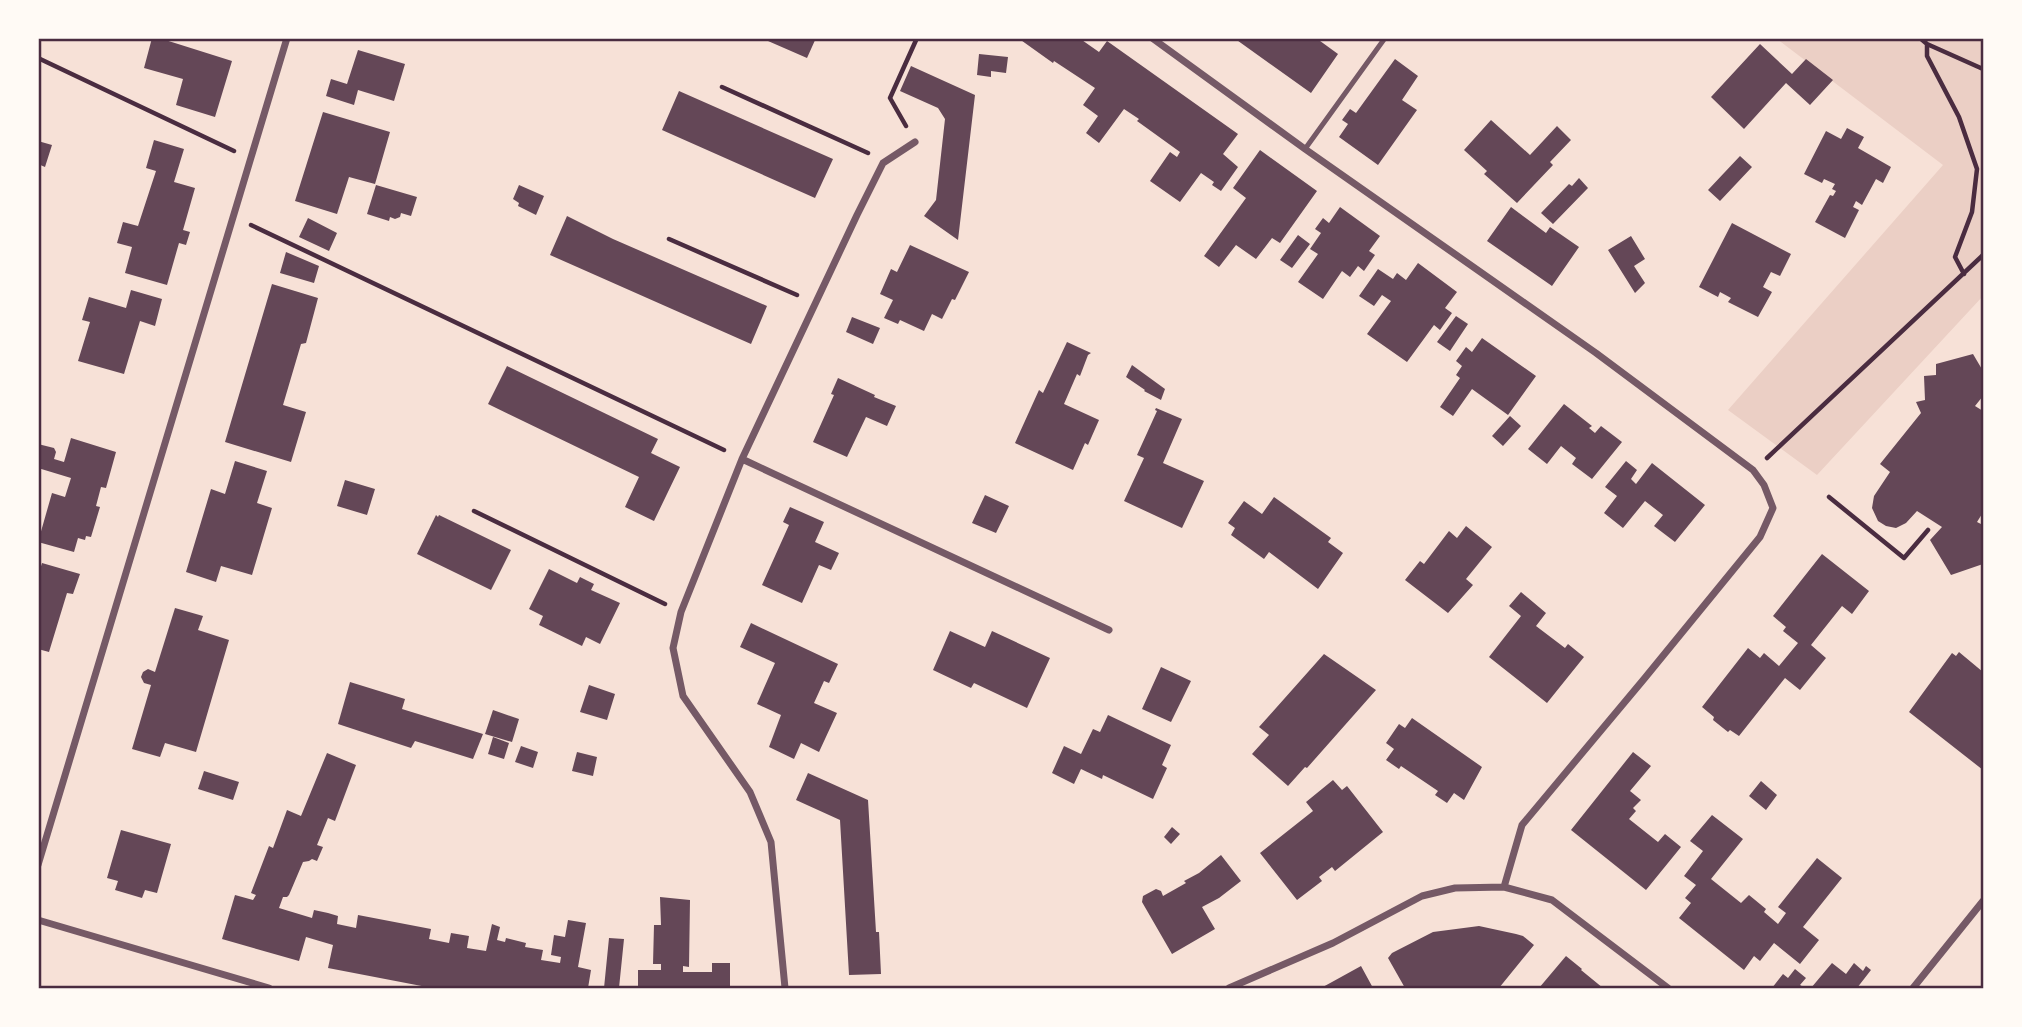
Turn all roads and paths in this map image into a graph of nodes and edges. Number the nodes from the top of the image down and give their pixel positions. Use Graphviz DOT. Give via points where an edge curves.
graph roads {
  1 [pos="287,38"];
  2 [pos="916,38"];
  3 [pos="1152,38"];
  4 [pos="1385,38"];
  5 [pos="1920,38"];
  6 [pos="1927,44"];
  7 [pos="38,58"];
  8 [pos="1983,69"];
  9 [pos="722,87"];
  10 [pos="915,142"];
  11 [pos="1305,149"];
  12 [pos="251,159"];
  13 [pos="883,163"];
  14 [pos="234,217"];
  15 [pos="669,239"];
  16 [pos="1983,255"];
  17 [pos="1964,274"];
  18 [pos="815,303"];
  19 [pos="742,459"];
  20 [pos="1753,470"];
  21 [pos="1829,497"];
  22 [pos="474,511"];
  23 [pos="1928,530"];
  24 [pos="681,612"];
  25 [pos="1110,630"];
  26 [pos="38,865"];
  27 [pos="1504,887"];
  28 [pos="1983,901"];
  29 [pos="38,920"];
  30 [pos="269,989"];
  31 [pos="785,989"];
  32 [pos="1229,989"];
  33 [pos="1668,989"];
  34 [pos="1913,989"];
  1 -- 12 [label="street"];
  2 -- 10 [label="path" via="890,97"];
  3 -- 11 [label="street"];
  4 -- 11 [label="lane"];
  5 -- 6 [label="path"];
  6 -- 8 [label="path"];
  6 -- 17 [label="path" via="1927,56 1959,117 1977,169 1972,212 1955,257"];
  7 -- 12 [label="path"];
  9 -- 13 [label="path" via="861,148"];
  10 -- 13 [label="street"];
  11 -- 20 [label="street" via="1596,352"];
  12 -- 14 [label="street"];
  13 -- 18 [label="street"];
  14 -- 19 [label="path"];
  14 -- 26 [label="street"];
  15 -- 18 [label="path"];
  16 -- 17 [label="path"];
  17 -- 20 [label="path"];
  18 -- 19 [label="street"];
  19 -- 24 [label="street"];
  19 -- 25 [label="street"];
  20 -- 27 [label="street" via="1773,508 1760,537 1522,825"];
  21 -- 23 [label="path" via="1904,558"];
  22 -- 24 [label="path"];
  24 -- 31 [label="street" via="673,648 683,696 750,792 771,842"];
  27 -- 32 [label="street" via="1455,888 1422,897"];
  27 -- 33 [label="street" via="1552,900"];
  28 -- 34 [label="street"];
  29 -- 30 [label="street"];
}
